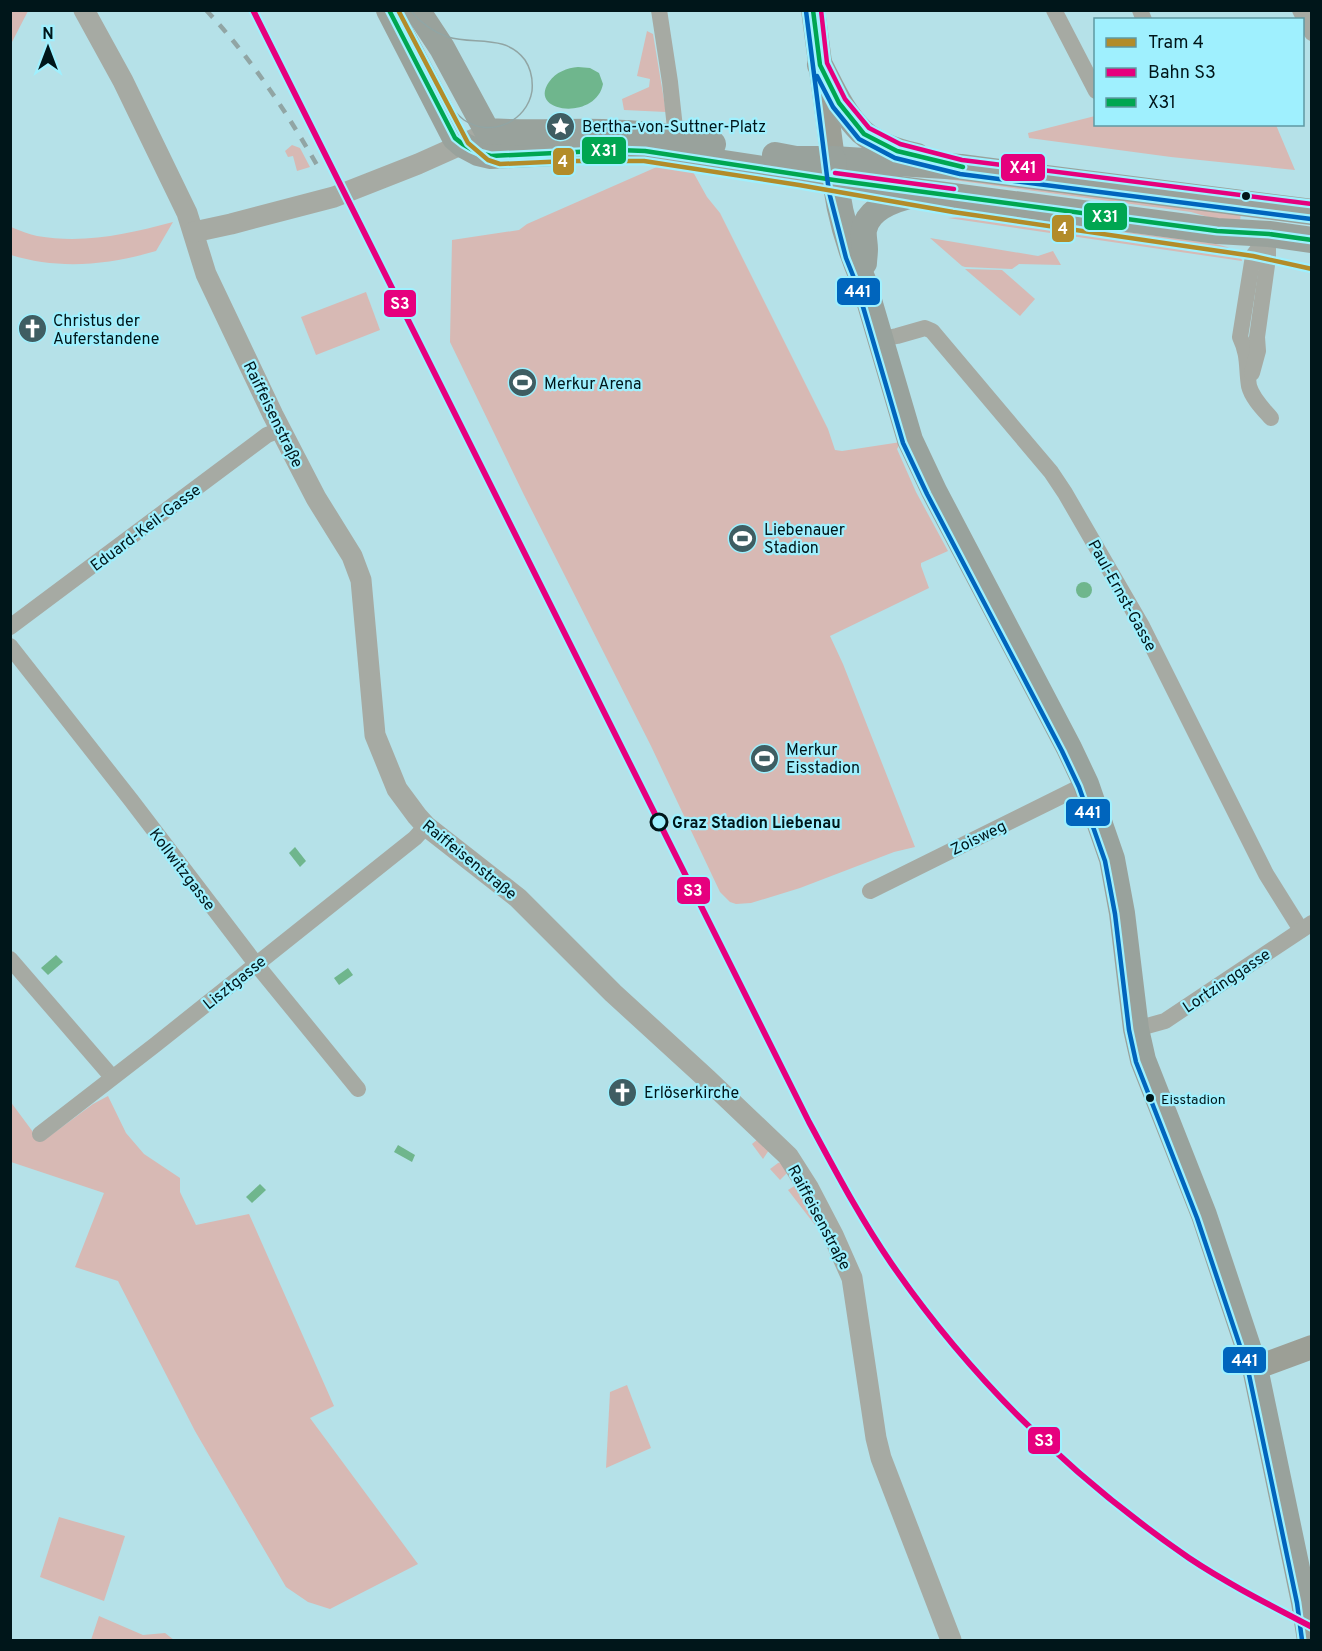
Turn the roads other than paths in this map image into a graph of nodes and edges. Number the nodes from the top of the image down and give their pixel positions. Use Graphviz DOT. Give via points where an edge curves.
graph roads {
  1 [pos="84,10"];
  2 [pos="389,10"];
  3 [pos="417,10"];
  4 [pos="659,10"];
  5 [pos="813,10"];
  6 [pos="1054,10"];
  7 [pos="1304,18"];
  8 [pos="1311,33"];
  9 [pos="820,65"];
  10 [pos="1094,89"];
  11 [pos="487,131"];
  12 [pos="676,137"];
  13 [pos="463,145"];
  14 [pos="961,167"];
  15 [pos="833,170"];
  16 [pos="926,192"];
  17 [pos="1272,206"];
  18 [pos="1311,212"];
  19 [pos="194,232"];
  20 [pos="1269,234"];
  21 [pos="1311,240"];
  22 [pos="863,280"];
  23 [pos="881,339"];
  24 [pos="1272,418"];
  25 [pos="280,430"];
  26 [pos="10,627"];
  27 [pos="10,646"];
  28 [pos="1086,783"];
  29 [pos="426,826"];
  30 [pos="870,891"];
  31 [pos="1306,927"];
  32 [pos="10,959"];
  33 [pos="256,964"];
  34 [pos="1137,1029"];
  35 [pos="112,1077"];
  36 [pos="358,1089"];
  37 [pos="40,1134"];
  38 [pos="1311,1347"];
  39 [pos="1255,1368"];
  40 [pos="1308,1602"];
  41 [pos="951,1641"];
  42 [pos="1310,1641"];
  1 -- 19 [label="street, Raiffeisenstraße" via="123,81"];
  2 -- 13 [label="main road" via="449,128"];
  3 -- 11 [label="main road"];
  4 -- 12 [label="street"];
  5 -- 9 [label="main road"];
  6 -- 10 [label="street"];
  7 -- 8 [label="street"];
  9 -- 14 [label="main road" via="839,103 864,134 897,151"];
  9 -- 15 [label="main road"];
  11 -- 12 [label="main road"];
  11 -- 13 [label="street"];
  12 -- 15 [label="main road" via="796,159"];
  13 -- 15 [label="main road" via="491,156 645,151"];
  13 -- 19 [label="street" via="334,197"];
  14 -- 15 [label="main road"];
  14 -- 17 [label="main road"];
  15 -- 16 [label="main road"];
  15 -- 22 [label="main road" via="853,256"];
  16 -- 20 [label="main road" via="1217,231"];
  16 -- 22 [label="main road" via="889,203 869,218 864,229"];
  17 -- 18 [label="main road"];
  17 -- 20 [label="main road"];
  19 -- 25 [label="street, Raiffeisenstraße" via="207,274"];
  20 -- 21 [label="main road"];
  20 -- 24 [label="street" via="1258,351 1249,386 1256,401"];
  22 -- 23 [label="main road"];
  23 -- 28 [label="main road" via="910,440"];
  23 -- 31 [label="street, Paul-Ernst-Gasse" via="925,328 932,331 1057,481 1142,626 1266,874"];
  25 -- 26 [label="street, Eduard-Keil-Gasse" via="267,435"];
  25 -- 29 [label="street, Raiffeisenstraße" via="357,569 365,613 375,735 397,789"];
  27 -- 33 [label="street, Kollwitzgasse"];
  28 -- 30 [label="street, Zoisweg"];
  28 -- 34 [label="main road" via="1112,859"];
  29 -- 33 [label="street, Lisztgasse"];
  29 -- 41 [label="street, Raiffeisenstraße" via="518,898 613,993 788,1156 809,1189 852,1278 881,1458"];
  31 -- 34 [label="street, Lortzinggasse" via="1165,1021"];
  32 -- 35 [label="street"];
  33 -- 35 [label="street, Lisztgasse"];
  33 -- 36 [label="street, Kollwitzgasse"];
  34 -- 39 [label="main road" via="1143,1060 1204,1215"];
  35 -- 37 [label="street, Lisztgasse"];
  38 -- 39 [label="main road"];
  39 -- 40 [label="main road"];
  40 -- 42 [label="main road"];
}
